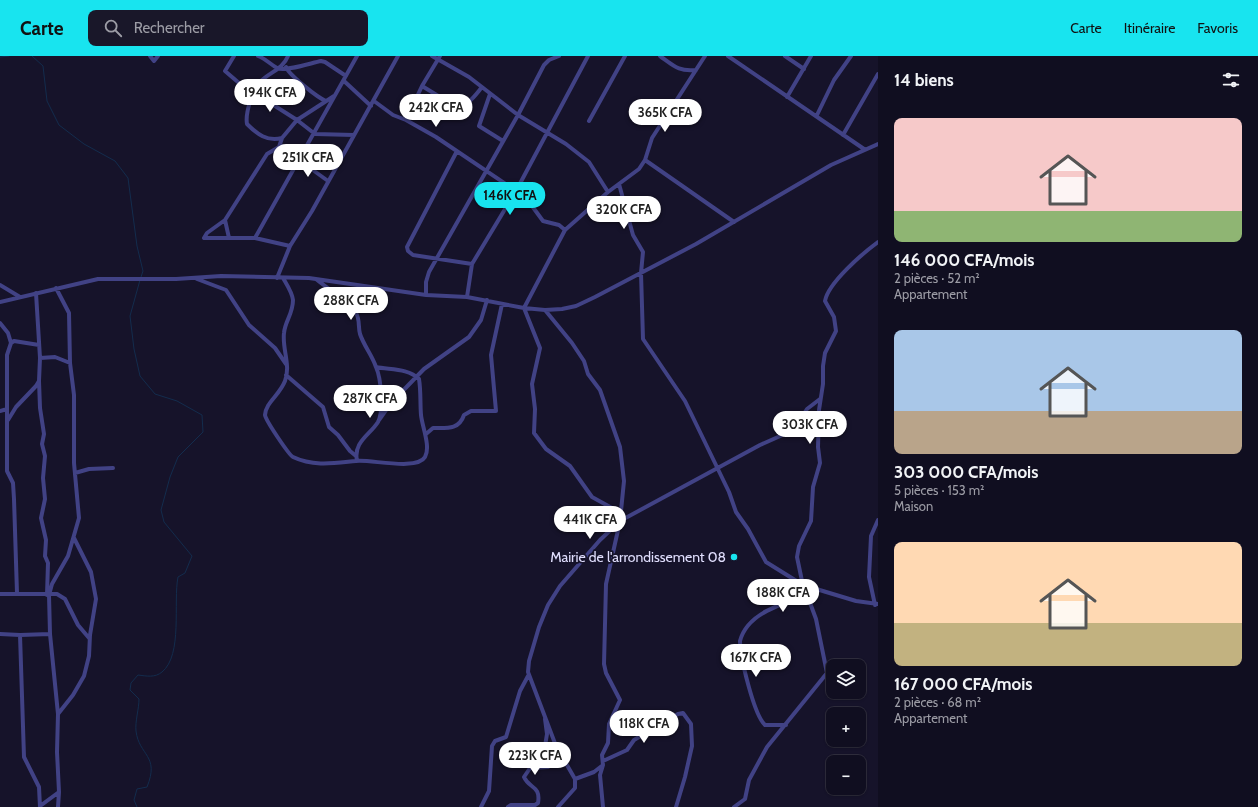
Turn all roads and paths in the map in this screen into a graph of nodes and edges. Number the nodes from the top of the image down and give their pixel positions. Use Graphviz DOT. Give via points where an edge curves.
graph roads {
  1 [pos="150,56"];
  2 [pos="158,56"];
  3 [pos="234,56"];
  4 [pos="258,56"];
  5 [pos="357,56"];
  6 [pos="398,56"];
  7 [pos="432,56"];
  8 [pos="560,56"];
  9 [pos="588,56"];
  10 [pos="625,56"];
  11 [pos="660,56"];
  12 [pos="705,56"];
  13 [pos="728,56"];
  14 [pos="786,56"];
  15 [pos="811,56"];
  16 [pos="851,56"];
  17 [pos="550,57"];
  18 [pos="287,58"];
  19 [pos="439,58"];
  20 [pos="278,69"];
  21 [pos="286,69"];
  22 [pos="804,69"];
  23 [pos="696,70"];
  24 [pos="878,74"];
  25 [pos="345,78"];
  26 [pos="422,86"];
  27 [pos="482,87"];
  28 [pos="255,91"];
  29 [pos="490,94"];
  30 [pos="334,96"];
  31 [pos="787,97"];
  32 [pos="326,101"];
  33 [pos="374,101"];
  34 [pos="371,106"];
  35 [pos="518,115"];
  36 [pos="817,115"];
  37 [pos="297,120"];
  38 [pos="406,120"];
  39 [pos="589,121"];
  40 [pos="547,132"];
  41 [pos="315,134"];
  42 [pos="354,135"];
  43 [pos="843,135"];
  44 [pos="282,138"];
  45 [pos="504,141"];
  46 [pos="878,144"];
  47 [pos="280,145"];
  48 [pos="864,149"];
  49 [pos="457,151"];
  50 [pos="299,159"];
  51 [pos="645,160"];
  52 [pos="486,171"];
  53 [pos="328,181"];
  54 [pos="619,184"];
  55 [pos="516,191"];
  56 [pos="608,192"];
  57 [pos="225,220"];
  58 [pos="734,222"];
  59 [pos="565,230"];
  60 [pos="229,238"];
  61 [pos="255,238"];
  62 [pos="878,242"];
  63 [pos="290,246"];
  64 [pos="438,258"];
  65 [pos="472,264"];
  66 [pos="641,273"];
  67 [pos="195,278"];
  68 [pos="277,278"];
  69 [pos="283,278"];
  70 [pos="316,279"];
  71 [pos="0,285"];
  72 [pos="56,288"];
  73 [pos="36,293"];
  74 [pos="426,295"];
  75 [pos="20,297"];
  76 [pos="467,297"];
  77 [pos="487,300"];
  78 [pos="0,302"];
  79 [pos="502,304"];
  80 [pos="524,308"];
  81 [pos="545,310"];
  82 [pos="0,323"];
  83 [pos="11,343"];
  84 [pos="39,344"];
  85 [pos="40,358"];
  86 [pos="70,363"];
  87 [pos="287,366"];
  88 [pos="376,367"];
  89 [pos="286,374"];
  90 [pos="417,377"];
  91 [pos="39,381"];
  92 [pos="820,399"];
  93 [pos="7,409"];
  94 [pos="0,411"];
  95 [pos="378,421"];
  96 [pos="7,422"];
  97 [pos="426,434"];
  98 [pos="356,458"];
  99 [pos="113,468"];
  100 [pos="717,469"];
  101 [pos="75,473"];
  102 [pos="621,513"];
  103 [pos="878,520"];
  104 [pos="620,521"];
  105 [pos="74,538"];
  106 [pos="803,585"];
  107 [pos="17,593"];
  108 [pos="0,594"];
  109 [pos="48,595"];
  110 [pos="808,598"];
  111 [pos="876,604"];
  112 [pos="0,634"];
  113 [pos="50,634"];
  114 [pos="20,635"];
  115 [pos="89,638"];
  116 [pos="528,676"];
  117 [pos="544,713"];
  118 [pos="58,714"];
  119 [pos="786,725"];
  120 [pos="562,758"];
  121 [pos="603,763"];
  122 [pos="531,768"];
  123 [pos="575,779"];
  124 [pos="59,790"];
  125 [pos="40,807"];
  126 [pos="58,807"];
  127 [pos="481,807"];
  128 [pos="508,807"];
  129 [pos="558,807"];
  130 [pos="603,807"];
  131 [pos="676,807"];
  132 [pos="734,807"];
  1 -- 2 [label="street" via="154,61"];
  3 -- 28 [label="street" via="225,71 239,83"];
  4 -- 20 [label="street"];
  5 -- 25 [label="street"];
  6 -- 33 [label="street"];
  7 -- 19 [label="street"];
  8 -- 17 [label="street"];
  9 -- 40 [label="street"];
  10 -- 39 [label="street"];
  11 -- 23 [label="street" via="680,70"];
  12 -- 23 [label="street"];
  13 -- 31 [label="street"];
  14 -- 22 [label="street"];
  15 -- 22 [label="street"];
  16 -- 36 [label="street" via="834,80"];
  17 -- 35 [label="street"];
  18 -- 20 [label="street"];
  18 -- 21 [label="street"];
  19 -- 26 [label="street"];
  19 -- 27 [label="street"];
  20 -- 21 [label="street"];
  20 -- 28 [label="street" via="259,82"];
  21 -- 25 [label="street" via="322,61"];
  21 -- 32 [label="street" via="316,96"];
  22 -- 31 [label="street"];
  23 -- 51 [label="street" via="651,141"];
  24 -- 43 [label="street"];
  25 -- 30 [label="street"];
  25 -- 34 [label="street"];
  26 -- 27 [label="street" via="457,106 469,103"];
  26 -- 38 [label="street"];
  27 -- 29 [label="street"];
  28 -- 37 [label="street"];
  28 -- 44 [label="street" via="249,103 247,124 262,136"];
  29 -- 35 [label="street"];
  29 -- 45 [label="street" via="479,126"];
  30 -- 32 [label="street"];
  30 -- 41 [label="street"];
  31 -- 36 [label="street"];
  32 -- 37 [label="street"];
  33 -- 34 [label="street"];
  33 -- 38 [label="street" via="389,113"];
  34 -- 42 [label="street"];
  35 -- 40 [label="street"];
  35 -- 45 [label="street"];
  36 -- 43 [label="street"];
  37 -- 41 [label="street"];
  37 -- 44 [label="street"];
  38 -- 49 [label="street"];
  40 -- 55 [label="street"];
  40 -- 56 [label="street" via="589,162"];
  41 -- 42 [label="street"];
  41 -- 50 [label="street"];
  42 -- 53 [label="street"];
  43 -- 48 [label="street"];
  44 -- 47 [label="street"];
  45 -- 52 [label="street"];
  46 -- 48 [label="street"];
  47 -- 50 [label="street"];
  47 -- 57 [label="street" via="267,154"];
  48 -- 58 [label="street" via="831,165"];
  49 -- 52 [label="street"];
  49 -- 64 [label="street" via="407,247 413,255"];
  50 -- 53 [label="street"];
  50 -- 61 [label="street"];
  51 -- 54 [label="street" via="631,177"];
  51 -- 58 [label="street"];
  52 -- 55 [label="street"];
  52 -- 64 [label="street"];
  53 -- 63 [label="street"];
  54 -- 56 [label="street"];
  54 -- 66 [label="street" via="633,235 643,252"];
  55 -- 59 [label="street" via="543,221 559,225"];
  55 -- 65 [label="street"];
  56 -- 59 [label="street"];
  57 -- 60 [label="street"];
  57 -- 60 [label="street" via="207,232 204,238"];
  58 -- 66 [label="street"];
  59 -- 80 [label="street"];
  60 -- 61 [label="street"];
  61 -- 63 [label="street"];
  62 -- 92 [label="street" via="848,268 826,297 826,305 834,317 836,331 824,360"];
  63 -- 68 [label="street"];
  64 -- 65 [label="street"];
  64 -- 74 [label="street" via="427,278"];
  65 -- 76 [label="street"];
  66 -- 81 [label="street" via="576,306"];
  66 -- 100 [label="street" via="643,339 685,401"];
  67 -- 68 [label="street"];
  67 -- 72 [label="street" via="98,279"];
  67 -- 87 [label="street" via="226,290 249,325 275,348"];
  68 -- 69 [label="street"];
  69 -- 70 [label="street"];
  69 -- 87 [label="street" via="293,301 291,315 283,334"];
  70 -- 74 [label="street"];
  70 -- 88 [label="street" via="348,304 356,314 361,337"];
  71 -- 75 [label="street"];
  72 -- 73 [label="street"];
  72 -- 86 [label="street" via="69,313"];
  73 -- 75 [label="street"];
  73 -- 84 [label="street"];
  74 -- 76 [label="street"];
  75 -- 78 [label="street"];
  76 -- 77 [label="street"];
  77 -- 79 [label="street"];
  77 -- 90 [label="street" via="481,320 469,337 428,365"];
  79 -- 80 [label="street"];
  79 -- 97 [label="street" via="491,355 496,411 470,412 464,414 462,421 454,427 433,428"];
  80 -- 81 [label="street"];
  80 -- 102 [label="street" via="540,348 532,384 535,405 534,433 546,450 570,466 592,497"];
  81 -- 102 [label="street" via="572,343 584,361 588,374 600,390 620,447 624,481"];
  82 -- 83 [label="street" via="8,333"];
  83 -- 84 [label="street" via="20,340"];
  83 -- 93 [label="street" via="7,355"];
  84 -- 85 [label="street"];
  85 -- 86 [label="street" via="55,357"];
  85 -- 91 [label="street"];
  86 -- 101 [label="street" via="74,395"];
  87 -- 89 [label="street"];
  88 -- 90 [label="street" via="399,370"];
  88 -- 95 [label="street" via="381,397"];
  89 -- 98 [label="street" via="323,407 329,427"];
  89 -- 98 [label="street" via="278,396 267,406 265,415 290,455 322,464 342,464"];
  90 -- 95 [label="street" via="391,403"];
  90 -- 97 [label="street" via="420,383"];
  91 -- 96 [label="street" via="16,407"];
  91 -- 109 [label="street" via="44,434 42,444 45,456 45,499 41,518 46,540"];
  92 -- 100 [label="street" via="807,409 798,423 787,433"];
  92 -- 106 [label="street" via="820,463 813,487 809,527 798,551 798,568"];
  93 -- 94 [label="street"];
  93 -- 96 [label="street"];
  95 -- 98 [label="street" via="362,439"];
  96 -- 107 [label="street" via="7,471 13,483"];
  97 -- 98 [label="street" via="426,454 421,461 390,463"];
  99 -- 101 [label="street" via="89,469"];
  100 -- 104 [label="street"];
  100 -- 106 [label="street" via="736,512 766,562"];
  101 -- 105 [label="street" via="79,518"];
  102 -- 104 [label="street"];
  103 -- 111 [label="street" via="871,536 869,577"];
  104 -- 116 [label="street" via="573,571 548,605 538,627 529,661"];
  104 -- 121 [label="street" via="606,584 604,657 606,673 619,696 620,703 609,724 609,740 602,754"];
  105 -- 109 [label="street" via="68,556"];
  105 -- 115 [label="street" via="94,583 96,599"];
  106 -- 110 [label="street"];
  106 -- 111 [label="street" via="856,601"];
  107 -- 108 [label="street"];
  107 -- 109 [label="street"];
  109 -- 113 [label="street"];
  109 -- 115 [label="street" via="54,593 65,600 78,625"];
  110 -- 119 [label="street" via="816,619 827,673"];
  110 -- 119 [label="street" via="775,608 754,618 740,641 743,664 758,716 765,725"];
  112 -- 114 [label="street"];
  113 -- 114 [label="street"];
  113 -- 118 [label="street"];
  114 -- 125 [label="street" via="24,757 39,787"];
  115 -- 118 [label="street" via="89,656 84,676"];
  116 -- 117 [label="street"];
  116 -- 127 [label="street" via="520,691 506,737 495,741 492,746 489,791"];
  117 -- 120 [label="street"];
  117 -- 122 [label="street" via="546,740"];
  118 -- 124 [label="street"];
  119 -- 132 [label="street" via="764,753 749,780 744,801"];
  120 -- 122 [label="street" via="548,767"];
  120 -- 123 [label="street"];
  121 -- 123 [label="street" via="594,772"];
  121 -- 130 [label="street" via="600,775"];
  121 -- 131 [label="street" via="627,750 636,739 684,713 692,728 692,746"];
  122 -- 128 [label="street" via="524,777 536,788 538,803"];
  123 -- 129 [label="street" via="575,788"];
  124 -- 125 [label="street"];
  124 -- 126 [label="street"];
}
